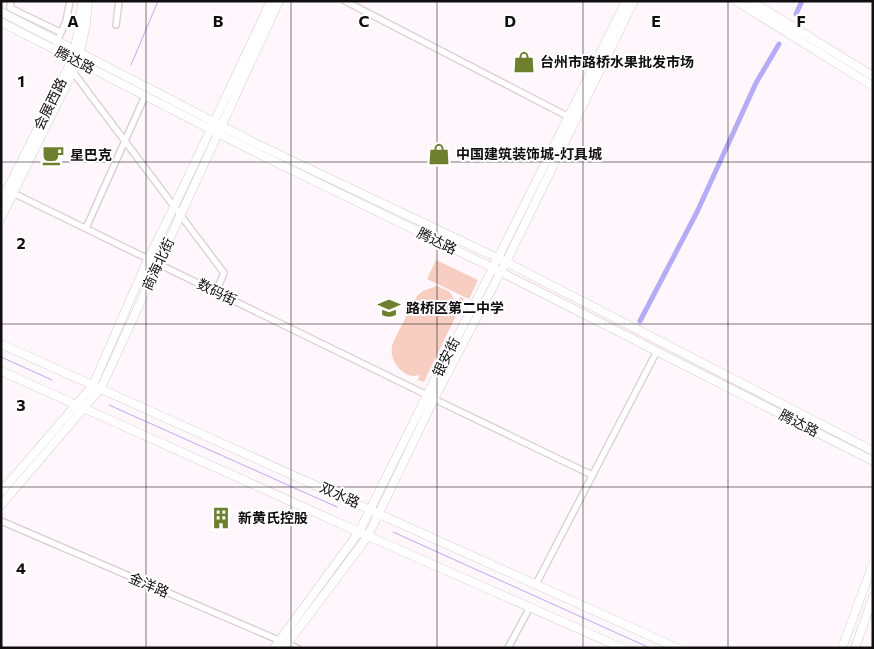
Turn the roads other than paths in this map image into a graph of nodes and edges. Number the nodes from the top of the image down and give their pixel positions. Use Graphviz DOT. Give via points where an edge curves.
graph roads {
  1 [pos="11,1"];
  2 [pos="70,1"];
  3 [pos="82,1"];
  4 [pos="88,1"];
  5 [pos="119,1"];
  6 [pos="271,1"];
  7 [pos="278,1"];
  8 [pos="345,1"];
  9 [pos="626,1"];
  10 [pos="634,1"];
  11 [pos="736,1"];
  12 [pos="751,1"];
  13 [pos="1,12"];
  14 [pos="1,22"];
  15 [pos="116,25"];
  16 [pos="60,32"];
  17 [pos="57,41"];
  18 [pos="54,49"];
  19 [pos="77,56"];
  20 [pos="73,72"];
  21 [pos="873,76"];
  22 [pos="873,86"];
  23 [pos="145,96"];
  24 [pos="568,116"];
  25 [pos="217,128"];
  26 [pos="124,142"];
  27 [pos="10,192"];
  28 [pos="1,202"];
  29 [pos="174,208"];
  30 [pos="180,216"];
  31 [pos="1,218"];
  32 [pos="86,228"];
  33 [pos="497,258"];
  34 [pos="148,259"];
  35 [pos="506,262"];
  36 [pos="158,264"];
  37 [pos="493,268"];
  38 [pos="500,273"];
  39 [pos="216,292"];
  40 [pos="1,344"];
  41 [pos="657,351"];
  42 [pos="1,371"];
  43 [pos="97,386"];
  44 [pos="426,395"];
  45 [pos="434,398"];
  46 [pos="75,404"];
  47 [pos="84,409"];
  48 [pos="873,451"];
  49 [pos="873,461"];
  50 [pos="592,475"];
  51 [pos="1,492"];
  52 [pos="1,504"];
  53 [pos="371,509"];
  54 [pos="379,513"];
  55 [pos="1,521"];
  56 [pos="360,532"];
  57 [pos="368,536"];
  58 [pos="873,564"];
  59 [pos="536,584"];
  60 [pos="873,597"];
  61 [pos="530,607"];
  62 [pos="284,644"];
  63 [pos="274,648"];
  64 [pos="298,648"];
  65 [pos="508,648"];
  66 [pos="622,648"];
  67 [pos="678,648"];
  68 [pos="842,648"];
  69 [pos="855,648"];
  1 -- 16 [label="street" via="10,8"];
  2 -- 16 [label="street"];
  3 -- 19 [label="main road, 会展西路"];
  4 -- 19 [label="main road, 会展西路" via="86,24"];
  5 -- 15 [label="street"];
  6 -- 25 [label="main road, 商海北街"];
  7 -- 25 [label="main road, 商海北街"];
  8 -- 24 [label="street"];
  9 -- 24 [label="main road, 银安街"];
  10 -- 35 [label="main road, 银安街"];
  11 -- 22 [label="main road"];
  12 -- 21 [label="main road"];
  13 -- 17 [label="main road, 腾达路"];
  14 -- 18 [label="main road, 腾达路"];
  16 -- 17 [label="street"];
  17 -- 18 [label="street"];
  17 -- 19 [label="main road, 腾达路"];
  18 -- 19 [label="main road, 腾达路"];
  19 -- 20 [label="main road, 会展西路"];
  19 -- 23 [label="main road, 腾达路"];
  19 -- 25 [label="main road, 腾达路"];
  19 -- 27 [label="main road, 会展西路"];
  20 -- 26 [label="street"];
  20 -- 27 [label="main road, 会展西路"];
  23 -- 25 [label="main road, 腾达路"];
  23 -- 26 [label="street"];
  24 -- 33 [label="main road, 银安街"];
  25 -- 29 [label="main road, 商海北街"];
  25 -- 30 [label="main road, 商海北街"];
  25 -- 33 [label="main road, 腾达路"];
  25 -- 37 [label="main road, 腾达路"];
  26 -- 29 [label="street"];
  26 -- 32 [label="street"];
  27 -- 28 [label="main road, 会展西路"];
  27 -- 31 [label="main road, 会展西路"];
  27 -- 32 [label="street, 数码街"];
  29 -- 30 [label="street"];
  29 -- 34 [label="main road, 商海北街"];
  30 -- 36 [label="main road, 商海北街"];
  30 -- 39 [label="street" via="224,273"];
  32 -- 34 [label="street, 数码街"];
  33 -- 35 [label="main road, 腾达路"];
  33 -- 37 [label="main road, 银安街"];
  34 -- 36 [label="street, 数码街"];
  34 -- 43 [label="main road, 商海北街"];
  35 -- 38 [label="main road, 银安街"];
  35 -- 48 [label="main road, 腾达路"];
  36 -- 39 [label="street, 数码街"];
  36 -- 43 [label="main road, 商海北街"];
  37 -- 38 [label="main road, 腾达路"];
  37 -- 44 [label="main road, 银安街"];
  38 -- 41 [label="main road, 腾达路"];
  38 -- 45 [label="main road, 银安街"];
  39 -- 44 [label="street, 数码街"];
  40 -- 43 [label="main road, 双水路"];
  41 -- 49 [label="main road, 腾达路"];
  41 -- 50 [label="street"];
  42 -- 46 [label="main road, 双水路"];
  43 -- 46 [label="main road, 商海北街"];
  43 -- 47 [label="main road, 商海北街"];
  43 -- 53 [label="main road, 双水路"];
  44 -- 53 [label="main road, 银安街"];
  45 -- 50 [label="street"];
  45 -- 54 [label="main road, 银安街"];
  46 -- 47 [label="main road, 双水路"];
  46 -- 51 [label="main road, 商海北街"];
  47 -- 52 [label="main road, 商海北街"];
  47 -- 56 [label="main road, 双水路"];
  50 -- 59 [label="street"];
  53 -- 54 [label="main road, 双水路"];
  53 -- 56 [label="main road, 银安街"];
  54 -- 57 [label="main road, 银安街"];
  54 -- 59 [label="main road, 双水路"];
  55 -- 62 [label="street, 金洋路"];
  56 -- 57 [label="main road, 双水路"];
  56 -- 62 [label="main road, 银安街"];
  57 -- 61 [label="main road, 双水路"];
  57 -- 62 [label="main road, 银安街"];
  58 -- 68 [label="main road"];
  59 -- 67 [label="main road, 双水路"];
  60 -- 69 [label="main road"];
  61 -- 65 [label="street"];
  61 -- 66 [label="main road, 双水路"];
  62 -- 63 [label="main road, 银安街"];
  62 -- 64 [label="street, 金洋路"];
}
